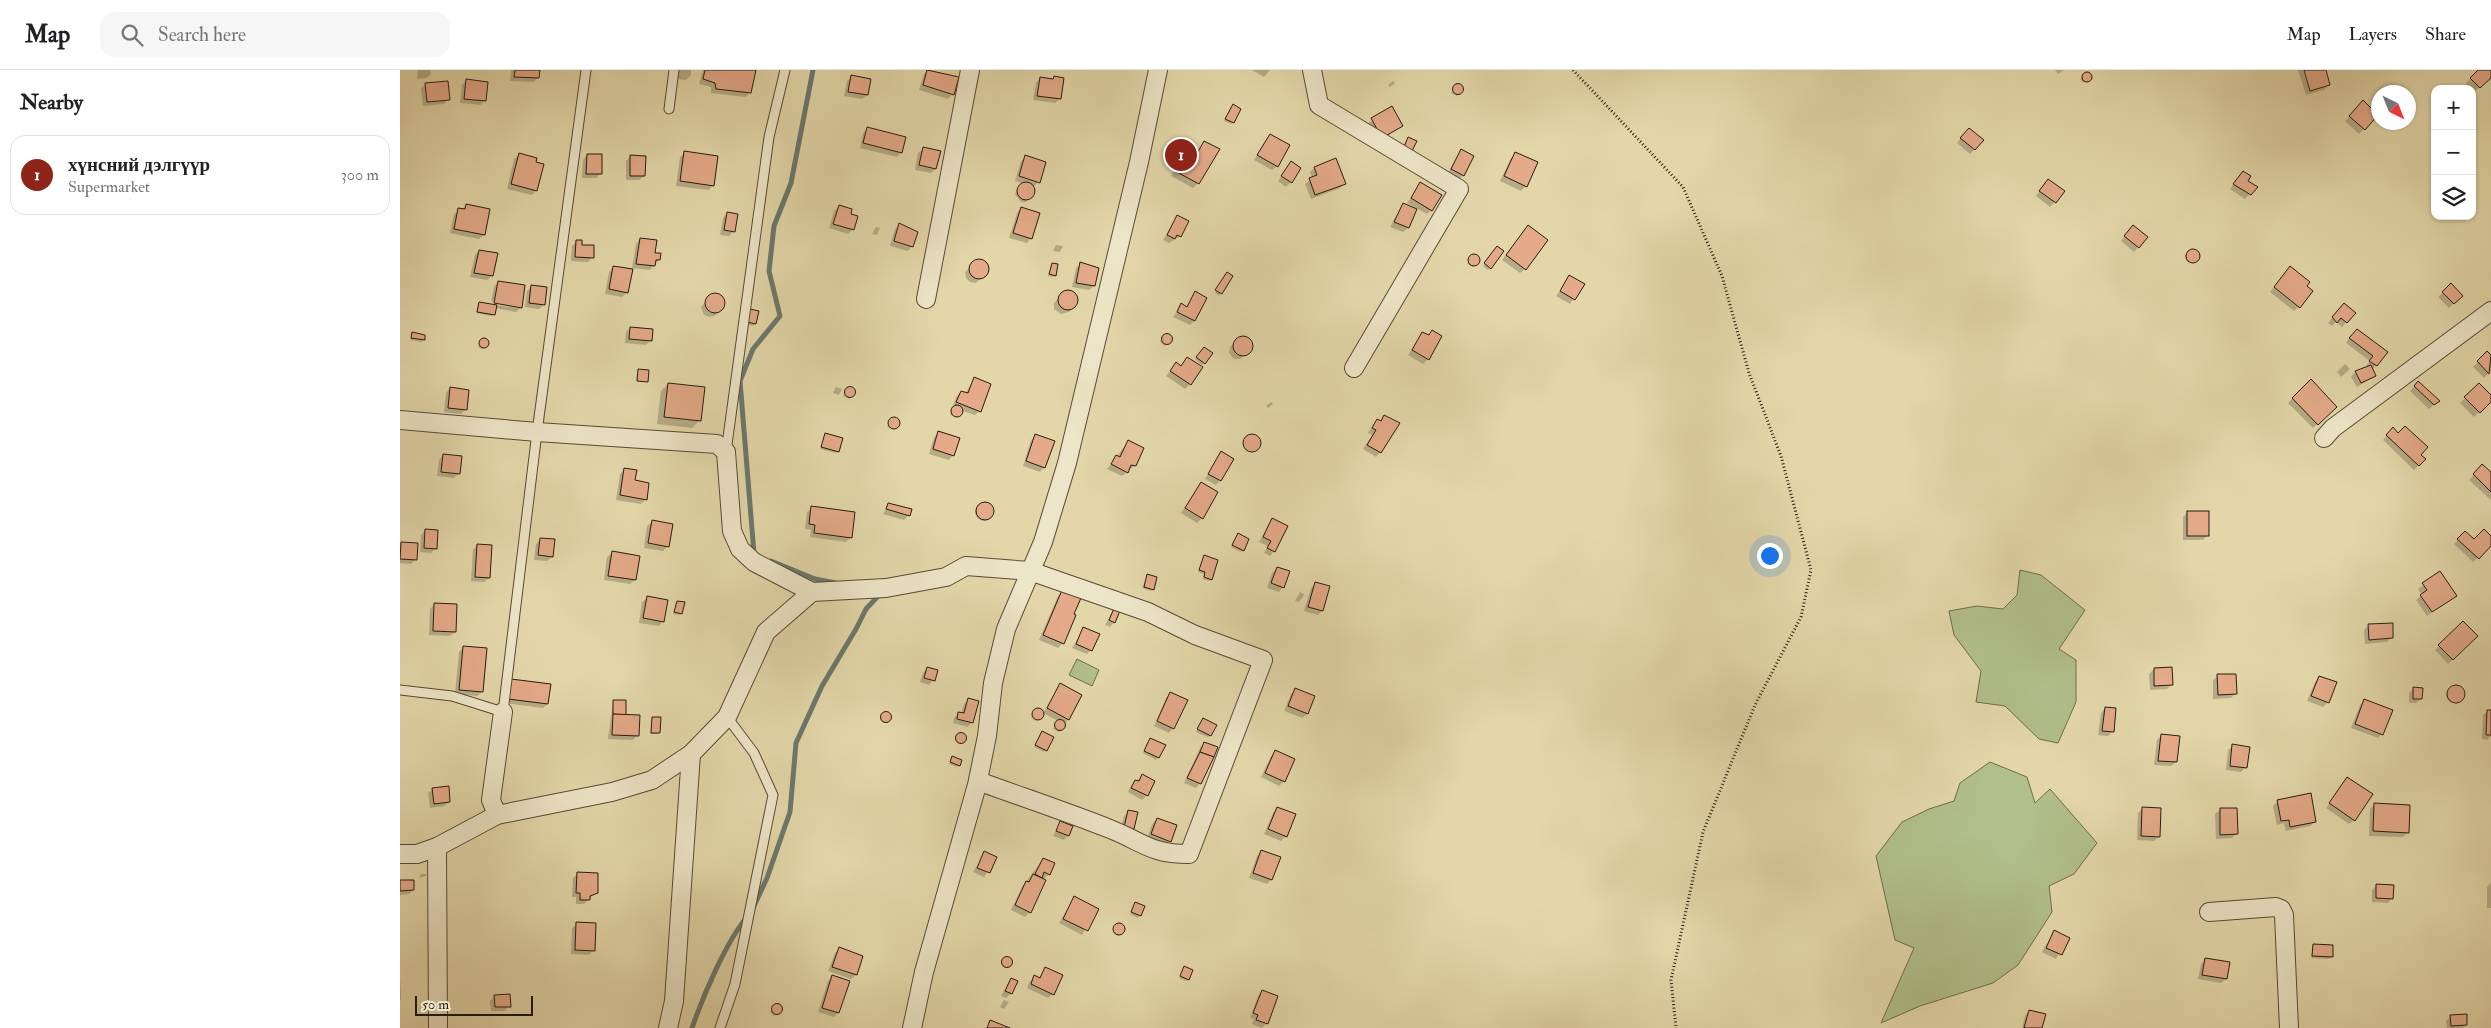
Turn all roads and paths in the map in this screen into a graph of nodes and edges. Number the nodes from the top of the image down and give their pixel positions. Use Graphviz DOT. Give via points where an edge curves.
graph roads {
  1 [pos="586,70"];
  2 [pos="674,70"];
  3 [pos="785,70"];
  4 [pos="970,70"];
  5 [pos="1158,70"];
  6 [pos="1312,70"];
  7 [pos="1573,70"];
  8 [pos="669,109"];
  9 [pos="926,299"];
  10 [pos="2491,311"];
  11 [pos="1354,368"];
  12 [pos="400,420"];
  13 [pos="537,432"];
  14 [pos="2324,438"];
  15 [pos="726,452"];
  16 [pos="1030,571"];
  17 [pos="812,592"];
  18 [pos="400,690"];
  19 [pos="502,712"];
  20 [pos="727,717"];
  21 [pos="691,754"];
  22 [pos="978,780"];
  23 [pos="497,816"];
  24 [pos="437,847"];
  25 [pos="400,854"];
  26 [pos="2209,912"];
  27 [pos="438,1028"];
  28 [pos="668,1028"];
  29 [pos="720,1028"];
  30 [pos="912,1028"];
  31 [pos="1676,1028"];
  32 [pos="2289,1028"];
  1 -- 13 [label="lane"];
  2 -- 8 [label="lane"];
  3 -- 15 [label="lane" via="769,137"];
  4 -- 9 [label="street"];
  5 -- 16 [label="street" via="1067,463 1052,515"];
  6 -- 11 [label="street" via="1319,105 1459,189"];
  7 -- 31 [label="path" via="1683,187 1722,276 1749,373 1781,456 1811,570 1801,616 1755,705 1704,832 1671,980"];
  10 -- 14 [label="street" via="2333,428"];
  12 -- 13 [label="street"];
  13 -- 15 [label="street" via="717,444"];
  13 -- 19 [label="lane"];
  15 -- 17 [label="street" via="732,532 740,549 754,562"];
  16 -- 17 [label="street" via="966,566 946,577 886,588"];
  16 -- 22 [label="street" via="1006,629 993,683 988,736"];
  16 -- 22 [label="street" via="1148,612 1195,635 1263,660 1189,854 1153,851 1113,830"];
  17 -- 20 [label="street" via="766,632"];
  18 -- 19 [label="lane" via="452,696"];
  19 -- 23 [label="street" via="491,800"];
  20 -- 21 [label="street"];
  20 -- 29 [label="lane" via="754,753 773,796 735,984"];
  21 -- 23 [label="street" via="652,780 612,792"];
  21 -- 28 [label="street" via="674,1001"];
  22 -- 30 [label="street" via="924,972"];
  23 -- 24 [label="street"];
  24 -- 25 [label="street" via="416,854"];
  24 -- 27 [label="street"];
  26 -- 32 [label="street" via="2281,909 2284,915"];
}
